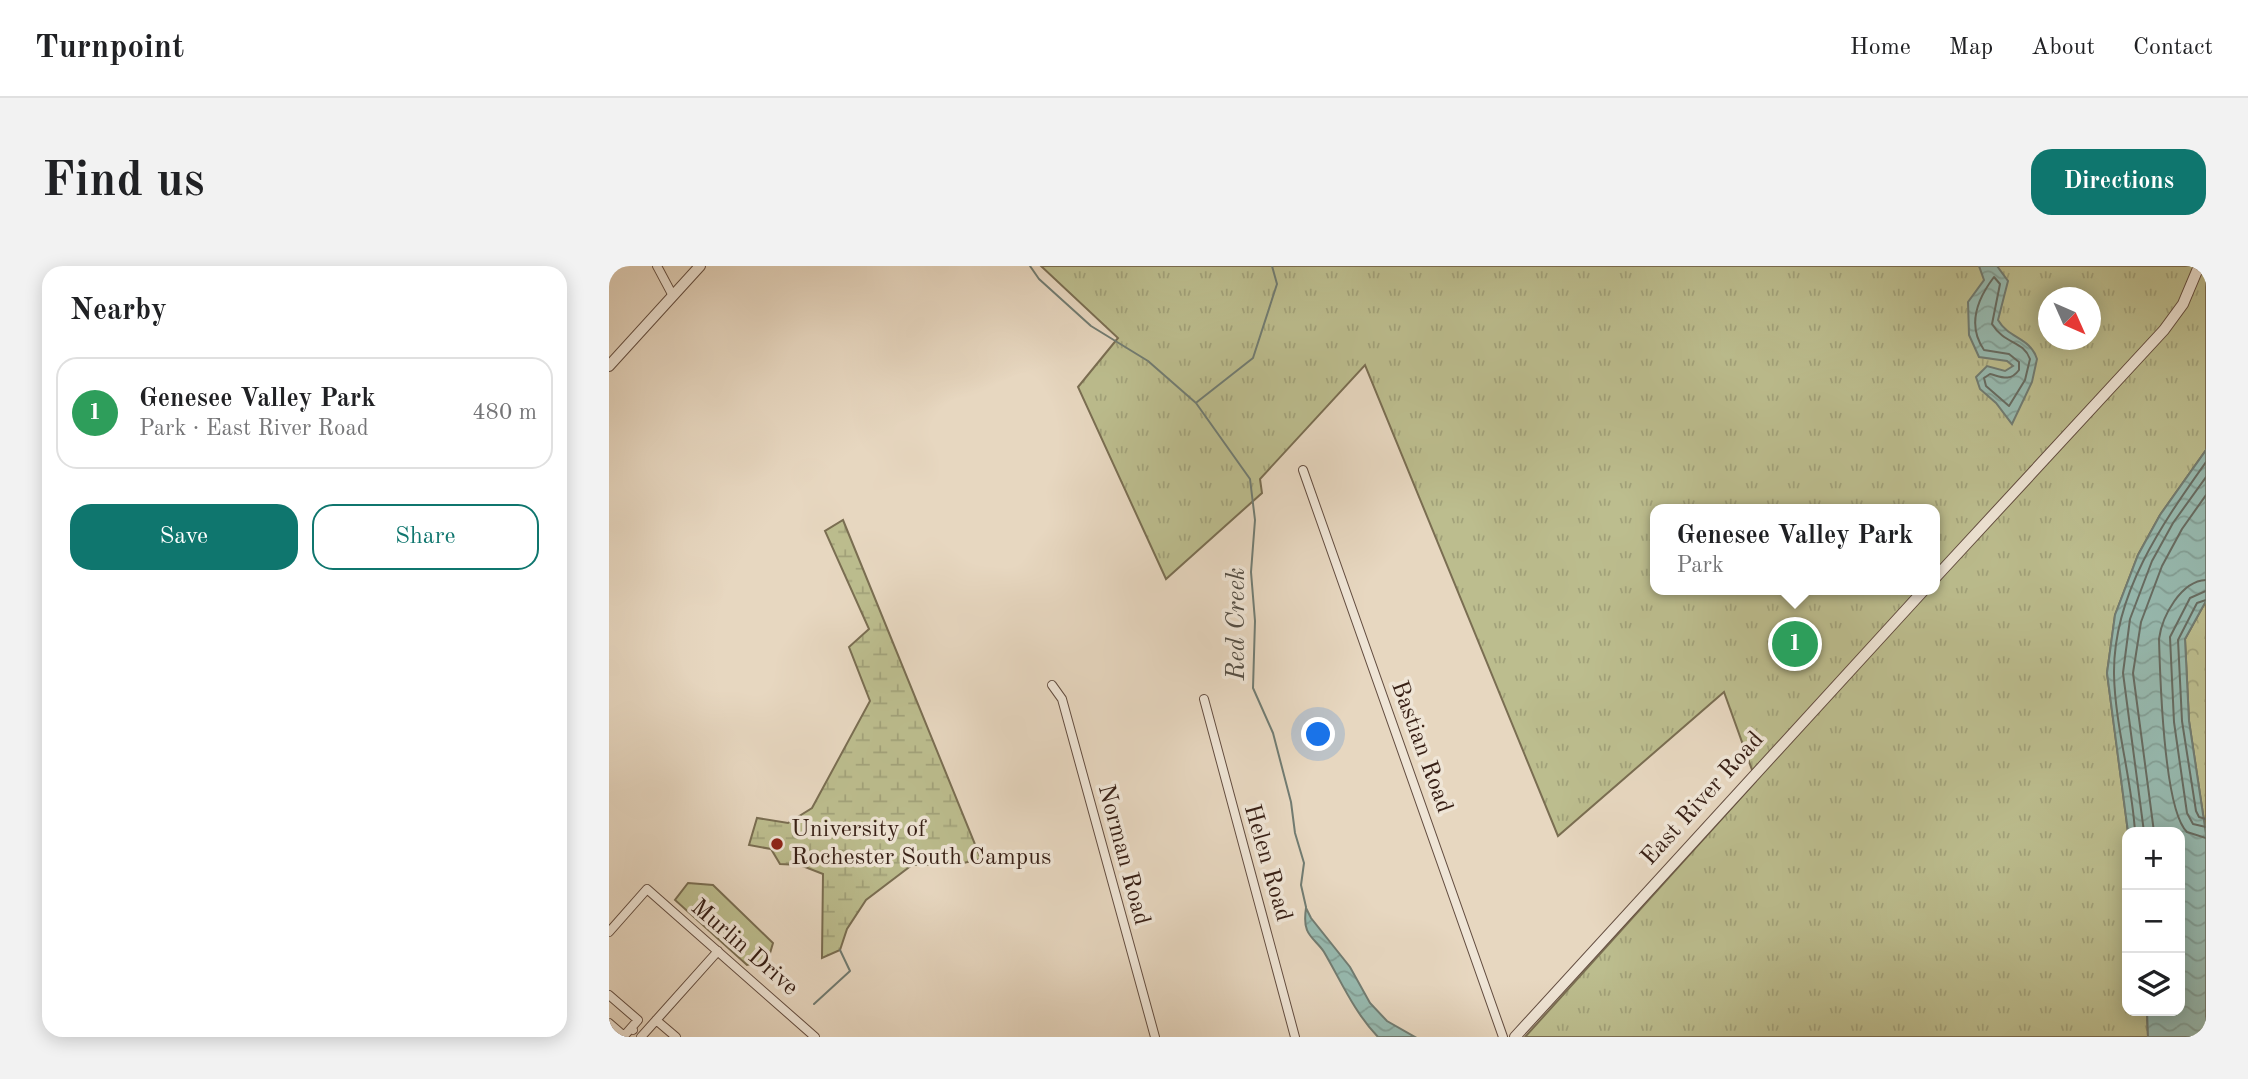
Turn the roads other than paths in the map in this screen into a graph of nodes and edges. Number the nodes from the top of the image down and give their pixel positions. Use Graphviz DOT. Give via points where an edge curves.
graph roads {
  1 [pos="657,266"];
  2 [pos="700,266"];
  3 [pos="2199,266"];
  4 [pos="673,296"];
  5 [pos="609,366"];
  6 [pos="1303,470"];
  7 [pos="1940,573"];
  8 [pos="1919,595"];
  9 [pos="1052,685"];
  10 [pos="1204,699"];
  11 [pos="609,932"];
  12 [pos="718,951"];
  13 [pos="609,995"];
  14 [pos="656,1020"];
  15 [pos="609,1023"];
  16 [pos="641,1037"];
  17 [pos="676,1037"];
  18 [pos="815,1037"];
  19 [pos="1155,1037"];
  20 [pos="1295,1037"];
  21 [pos="1503,1037"];
  22 [pos="1515,1037"];
  1 -- 4 [label="street"];
  2 -- 4 [label="street"];
  3 -- 7 [label="street" via="2183,304 2164,330"];
  4 -- 5 [label="street"];
  6 -- 21 [label="street, Bastian Road"];
  8 -- 22 [label="street, East River Road"];
  9 -- 19 [label="street, Norman Road" via="1062,699"];
  10 -- 20 [label="street, Helen Road"];
  11 -- 12 [label="street, Murlin Drive" via="647,889"];
  12 -- 14 [label="street"];
  12 -- 18 [label="street, Murlin Drive"];
  13 -- 15 [label="street" via="638,1020 624,1036"];
  14 -- 16 [label="street"];
  14 -- 17 [label="street"];
}
